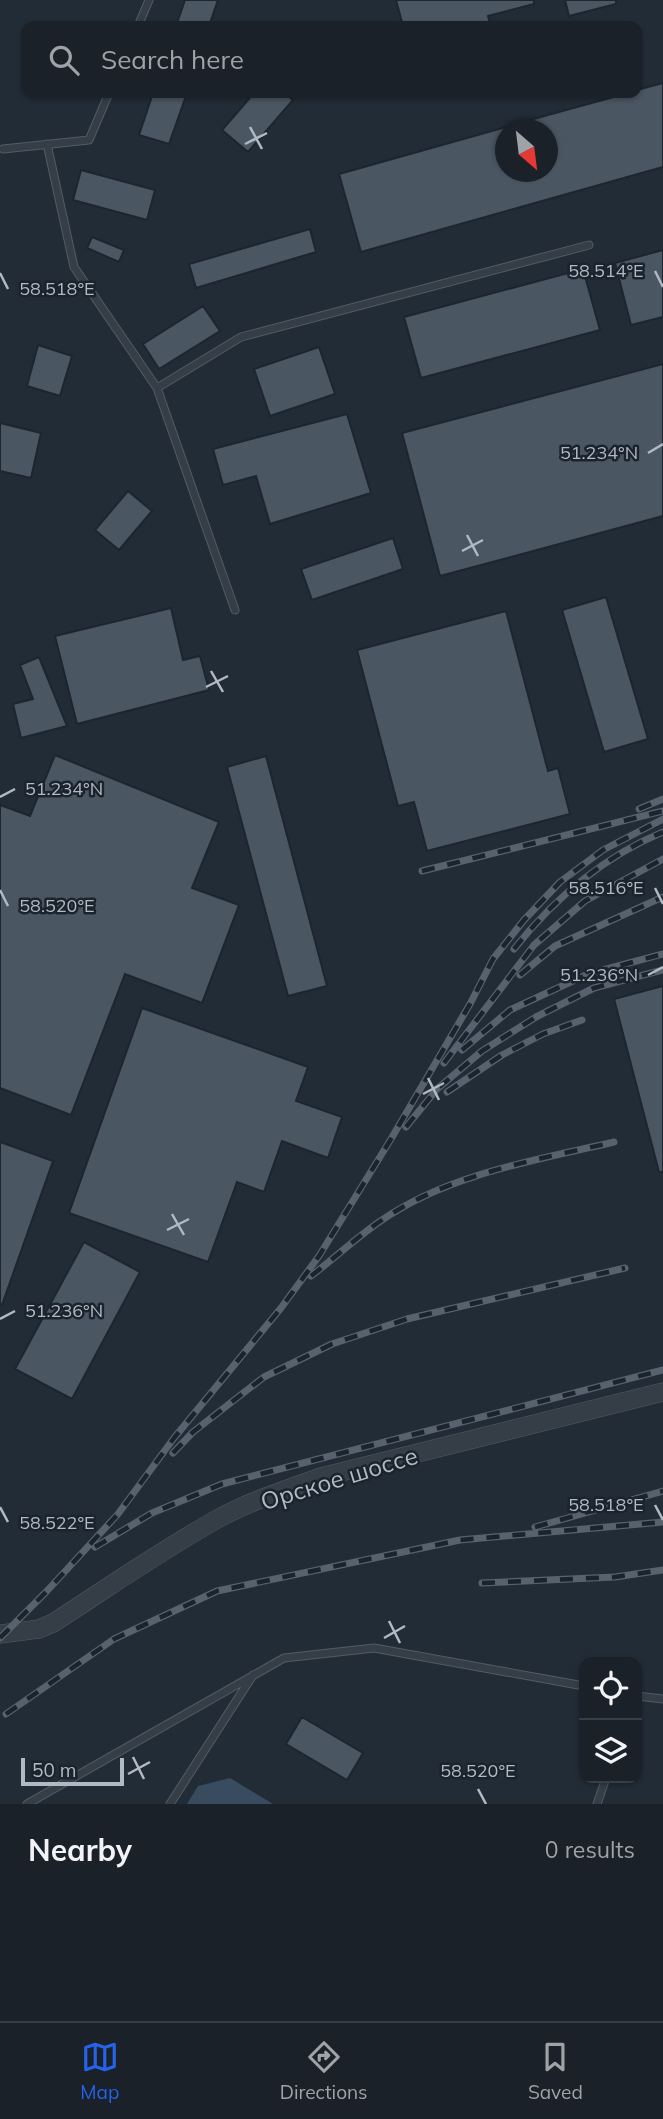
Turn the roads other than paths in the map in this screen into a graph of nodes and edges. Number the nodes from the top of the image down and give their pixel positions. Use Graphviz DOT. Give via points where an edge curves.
graph roads {
  1 [pos="149,0"];
  2 [pos="140,21"];
  3 [pos="107,98"];
  4 [pos="47,144"];
  5 [pos="3,149"];
  6 [pos="589,245"];
  7 [pos="157,388"];
  8 [pos="235,610"];
  9 [pos="663,1392"];
  10 [pos="0,1634"];
  11 [pos="253,1673"];
  12 [pos="579,1685"];
  13 [pos="642,1697"];
  14 [pos="663,1699"];
  15 [pos="605,1783"];
  16 [pos="27,1804"];
  17 [pos="170,1804"];
  18 [pos="597,1804"];
  1 -- 2 [label="lane"];
  3 -- 4 [label="lane" via="89,139"];
  4 -- 5 [label="lane"];
  4 -- 7 [label="lane" via="74,267"];
  6 -- 7 [label="lane" via="241,337"];
  7 -- 8 [label="lane"];
  9 -- 10 [label="street, Орское шоссе" via="321,1477 272,1494 180,1541 53,1623"];
  11 -- 12 [label="lane" via="284,1658 374,1648"];
  11 -- 16 [label="lane"];
  11 -- 17 [label="lane"];
  13 -- 14 [label="lane"];
  15 -- 18 [label="lane"];
}
